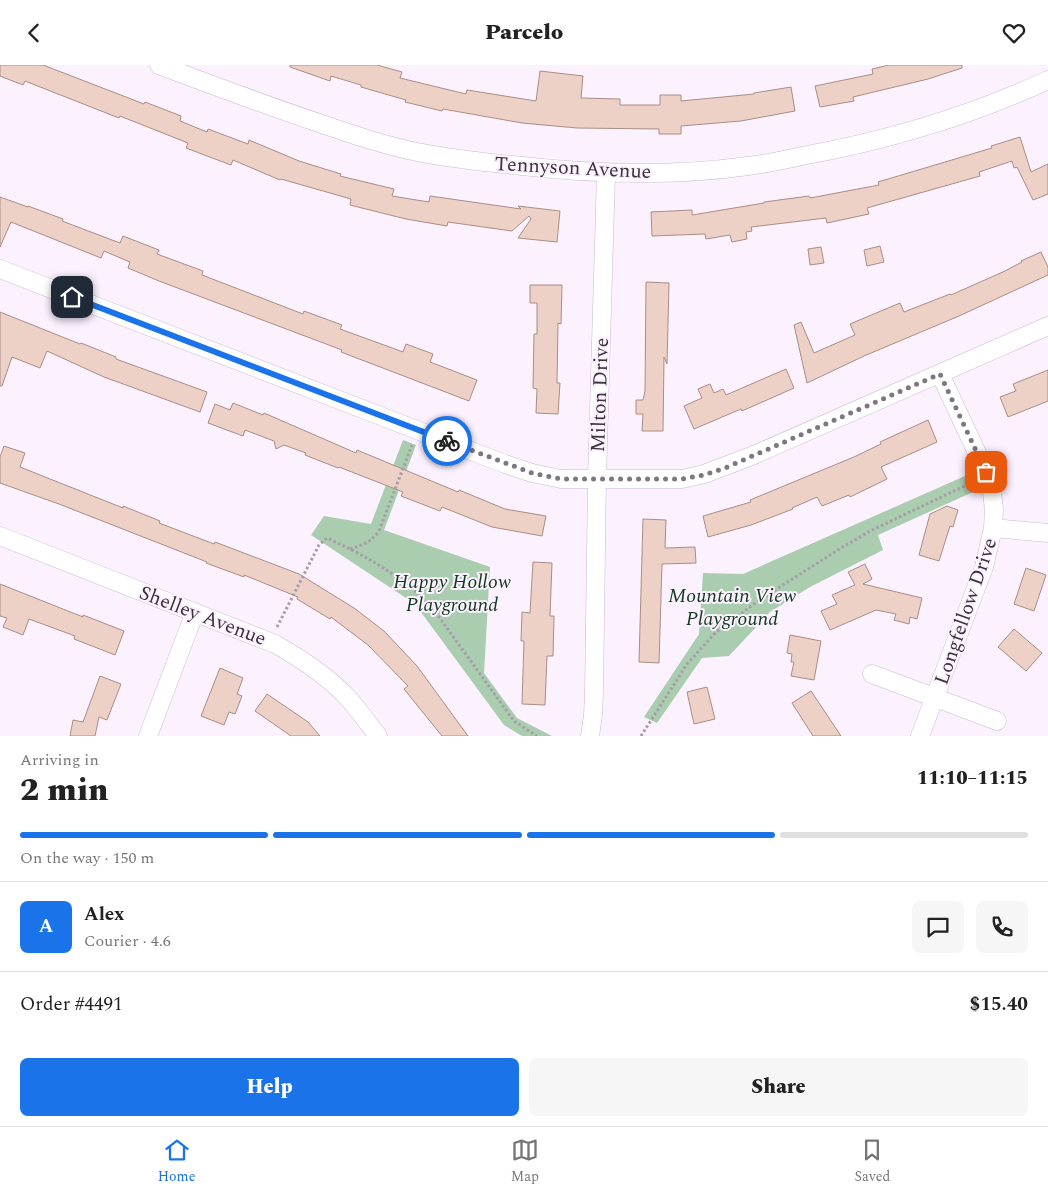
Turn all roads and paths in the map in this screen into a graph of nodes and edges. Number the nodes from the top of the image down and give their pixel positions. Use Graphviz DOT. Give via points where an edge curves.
graph roads {
  1 [pos="159,65"];
  2 [pos="1048,80"];
  3 [pos="606,173"];
  4 [pos="0,269"];
  5 [pos="1048,326"];
  6 [pos="940,374"];
  7 [pos="417,430"];
  8 [pos="987,475"];
  9 [pos="597,479"];
  10 [pos="993,528"];
  11 [pos="1048,533"];
  12 [pos="0,536"];
  13 [pos="350,549"];
  14 [pos="195,612"];
  15 [pos="269,641"];
  16 [pos="872,674"];
  17 [pos="934,698"];
  18 [pos="996,721"];
  19 [pos="148,736"];
  20 [pos="378,736"];
  21 [pos="537,736"];
  22 [pos="590,736"];
  23 [pos="641,736"];
  24 [pos="920,736"];
  1 -- 3 [label="street, Tennyson Avenue" via="306,119 416,152"];
  2 -- 3 [label="street, Tennyson Avenue" via="965,114 908,133 857,145 747,167"];
  3 -- 9 [label="street, Milton Drive"];
  4 -- 7 [label="street"];
  5 -- 6 [label="street"];
  6 -- 8 [label="street, Longfellow Drive"];
  6 -- 9 [label="street" via="704,475 682,479"];
  7 -- 9 [label="street" via="532,473 561,479"];
  7 -- 13 [label="path" via="378,531 364,545"];
  8 -- 10 [label="street, Longfellow Drive" via="992,492"];
  8 -- 23 [label="path" via="872,530 758,601 716,632 687,664"];
  9 -- 22 [label="street, Milton Drive" via="594,695"];
  10 -- 11 [label="street"];
  10 -- 17 [label="street, Longfellow Drive" via="984,567"];
  12 -- 14 [label="street, Shelley Avenue"];
  13 -- 15 [label="path" via="327,538 319,545"];
  13 -- 21 [label="path" via="405,582 431,606 514,721"];
  14 -- 15 [label="street, Shelley Avenue"];
  14 -- 19 [label="street"];
  15 -- 20 [label="street, Shelley Avenue" via="323,675 346,696"];
  16 -- 17 [label="street"];
  17 -- 18 [label="street"];
  17 -- 24 [label="street, Longfellow Drive"];
}
